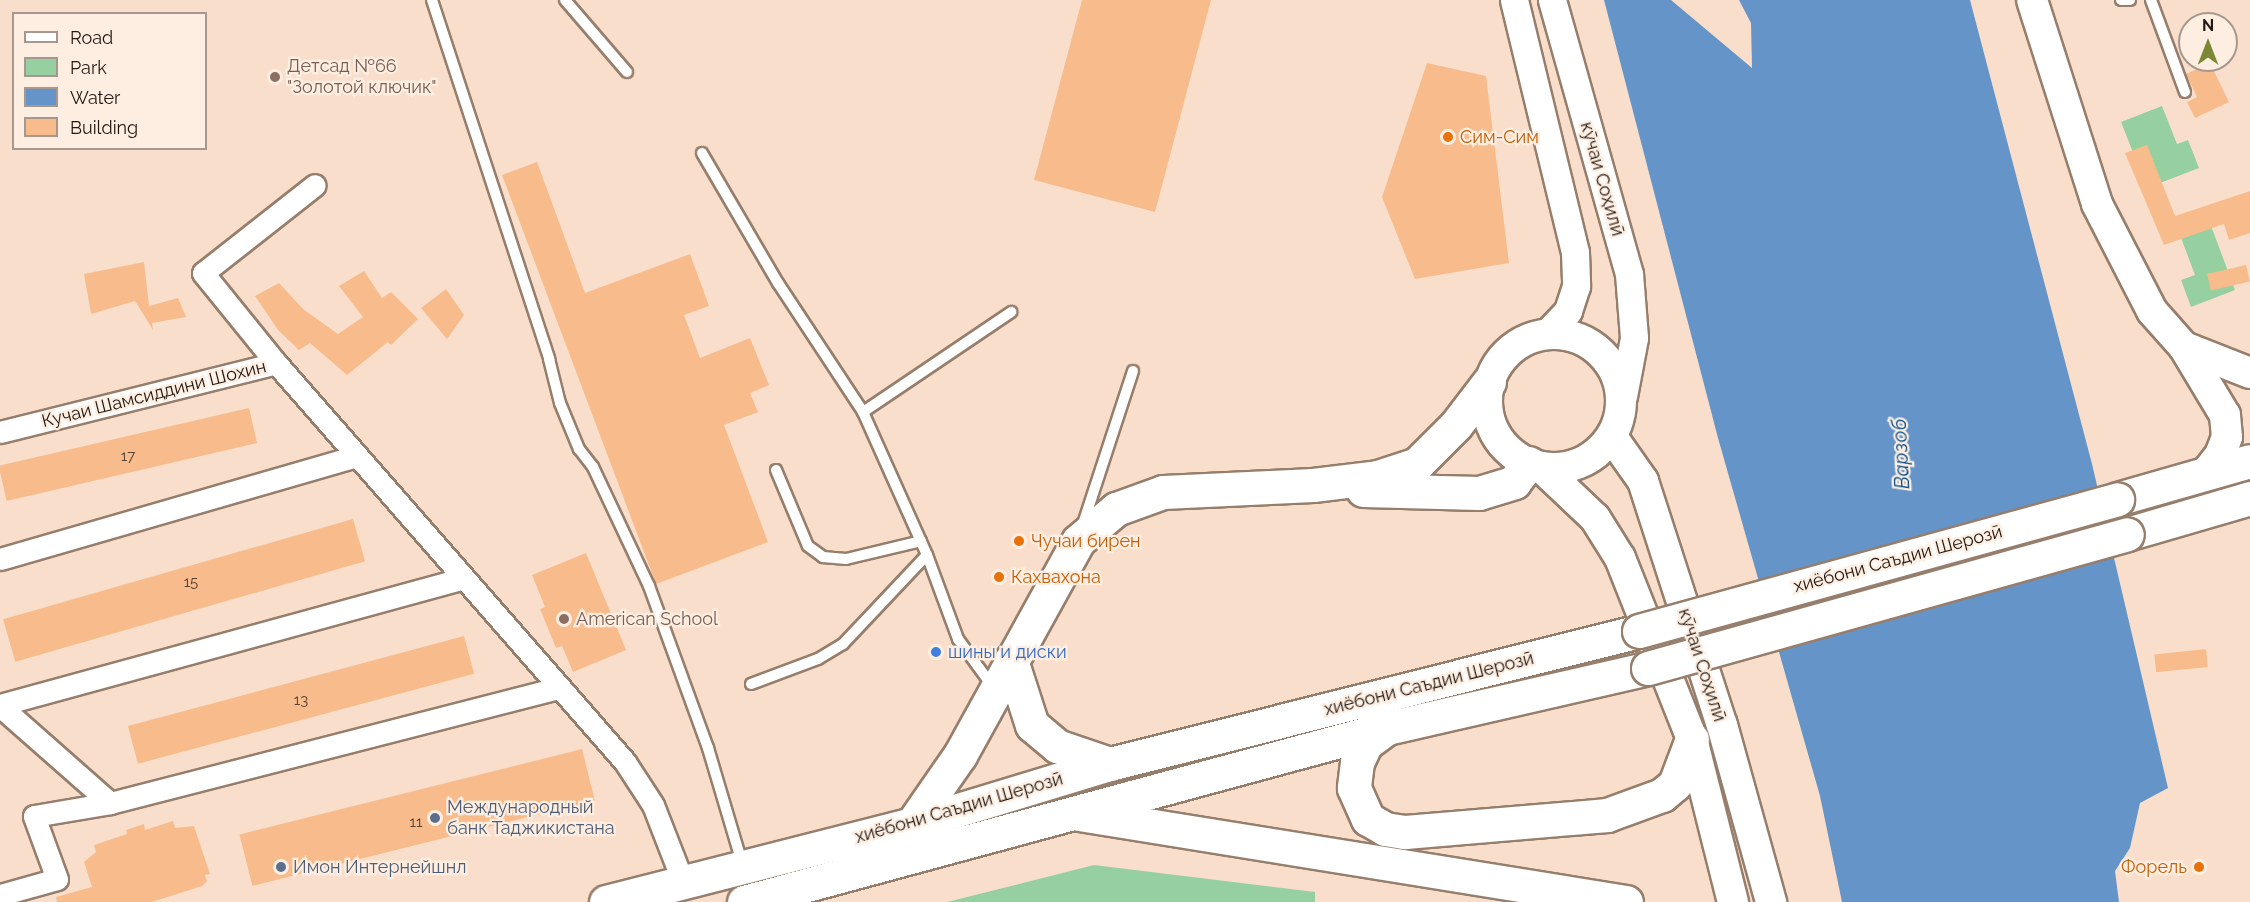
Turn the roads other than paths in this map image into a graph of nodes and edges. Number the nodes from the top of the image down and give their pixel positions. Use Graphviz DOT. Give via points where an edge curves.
graph roads {
  1 [pos="432,0"];
  2 [pos="565,0"];
  3 [pos="1514,0"];
  4 [pos="1552,0"];
  5 [pos="2121,0"];
  6 [pos="2130,0"];
  7 [pos="2151,0"];
  8 [pos="2034,1"];
  9 [pos="627,72"];
  10 [pos="2185,92"];
  11 [pos="702,153"];
  12 [pos="315,184"];
  13 [pos="1011,312"];
  14 [pos="1547,333"];
  15 [pos="2184,346"];
  16 [pos="276,363"];
  17 [pos="1132,371"];
  18 [pos="2250,373"];
  19 [pos="1490,382"];
  20 [pos="1623,396"];
  21 [pos="863,412"];
  22 [pos="0,432"];
  23 [pos="1612,437"];
  24 [pos="356,456"];
  25 [pos="2250,461"];
  26 [pos="1535,465"];
  27 [pos="776,470"];
  28 [pos="2205,474"];
  29 [pos="1313,485"];
  30 [pos="2250,498"];
  31 [pos="921,541"];
  32 [pos="1078,541"];
  33 [pos="927,555"];
  34 [pos="0,559"];
  35 [pos="463,579"];
  36 [pos="1011,660"];
  37 [pos="751,684"];
  38 [pos="560,688"];
  39 [pos="995,689"];
  40 [pos="0,705"];
  41 [pos="1387,728"];
  42 [pos="1692,739"];
  43 [pos="1110,764"];
  44 [pos="110,803"];
  45 [pos="1068,812"];
  46 [pos="912,824"];
  47 [pos="743,866"];
  48 [pos="683,882"];
  49 [pos="0,895"];
  50 [pos="606,902"];
  51 [pos="744,902"];
  52 [pos="1626,902"];
  53 [pos="1733,902"];
  54 [pos="1771,902"];
  1 -- 47 [label="lane" via="560,403 579,449 593,467 649,586 708,748"];
  2 -- 9 [label="lane"];
  3 -- 14 [label="street" via="1575,252 1576,286 1568,311"];
  4 -- 20 [label="street, кӯчаи Соҳилӣ" via="1629,274 1634,338"];
  5 -- 6 [label="lane"];
  7 -- 10 [label="lane"];
  8 -- 15 [label="main road" via="2097,204 2152,311"];
  11 -- 21 [label="lane" via="778,283"];
  12 -- 16 [label="street" via="203,273"];
  13 -- 21 [label="lane"];
  14 -- 19 [label="main road" via="1521,342 1508,353"];
  14 -- 20 [label="main road" via="1582,339 1604,356"];
  15 -- 18 [label="main road"];
  15 -- 28 [label="main road" via="2225,415 2227,437 2220,455"];
  16 -- 22 [label="street, Кучаи Шамсиддини Шохин"];
  16 -- 24 [label="street, Кучаи Шамсиддини Шохин"];
  17 -- 32 [label="lane"];
  19 -- 26 [label="main road" via="1490,421 1512,453"];
  19 -- 29 [label="highway" via="1456,426 1418,464 1378,477"];
  20 -- 23 [label="main road"];
  21 -- 31 [label="lane"];
  23 -- 26 [label="main road" via="1581,463"];
  23 -- 54 [label="main road, кӯчаи Соҳилӣ" via="1643,481 1722,725"];
  24 -- 34 [label="street"];
  24 -- 35 [label="street, Кучаи Шамсиддини Шохин"];
  25 -- 28 [label="highway, хиёбони Саъдии Шерозӣ"];
  26 -- 29 [label="highway" via="1514,482 1479,493"];
  26 -- 42 [label="main road, кӯчаи Соҳилӣ" via="1595,518 1620,558"];
  27 -- 31 [label="lane" via="808,546 823,557 846,559"];
  28 -- 43 [label="highway, хиёбони Саъдии Шерозӣ, bridge" via="1639,630"];
  29 -- 32 [label="highway" via="1163,492 1116,509"];
  30 -- 41 [label="highway, хиёбони Саъдии Шерозӣ, bridge" via="1648,668"];
  31 -- 33 [label="lane"];
  32 -- 36 [label="highway"];
  33 -- 37 [label="lane" via="843,644 818,659"];
  33 -- 39 [label="lane" via="958,639"];
  35 -- 38 [label="street, Кучаи Шамсиддини Шохин"];
  35 -- 40 [label="street"];
  36 -- 39 [label="highway"];
  36 -- 43 [label="highway" via="1032,725 1057,746"];
  38 -- 44 [label="street"];
  38 -- 48 [label="street, Кучаи Шамсиддини Шохин" via="625,762 653,805"];
  39 -- 46 [label="highway" via="960,755"];
  40 -- 44 [label="street"];
  41 -- 42 [label="highway" via="1366,743 1357,762 1354,788 1368,819 1385,829 1405,832 1607,815 1662,795 1674,784"];
  41 -- 45 [label="highway, хиёбони Саъдии Шерозӣ"];
  42 -- 53 [label="main road, кӯчаи Соҳилӣ"];
  43 -- 46 [label="highway, хиёбони Саъдии Шерозӣ"];
  44 -- 49 [label="street" via="34,816 57,879"];
  45 -- 51 [label="highway, хиёбони Саъдии Шерозӣ"];
  45 -- 52 [label="highway"];
  46 -- 47 [label="highway, хиёбони Саъдии Шерозӣ"];
  47 -- 48 [label="highway, хиёбони Саъдии Шерозӣ"];
  48 -- 50 [label="highway, хиёбони Саъдии Шерозӣ"];
}
